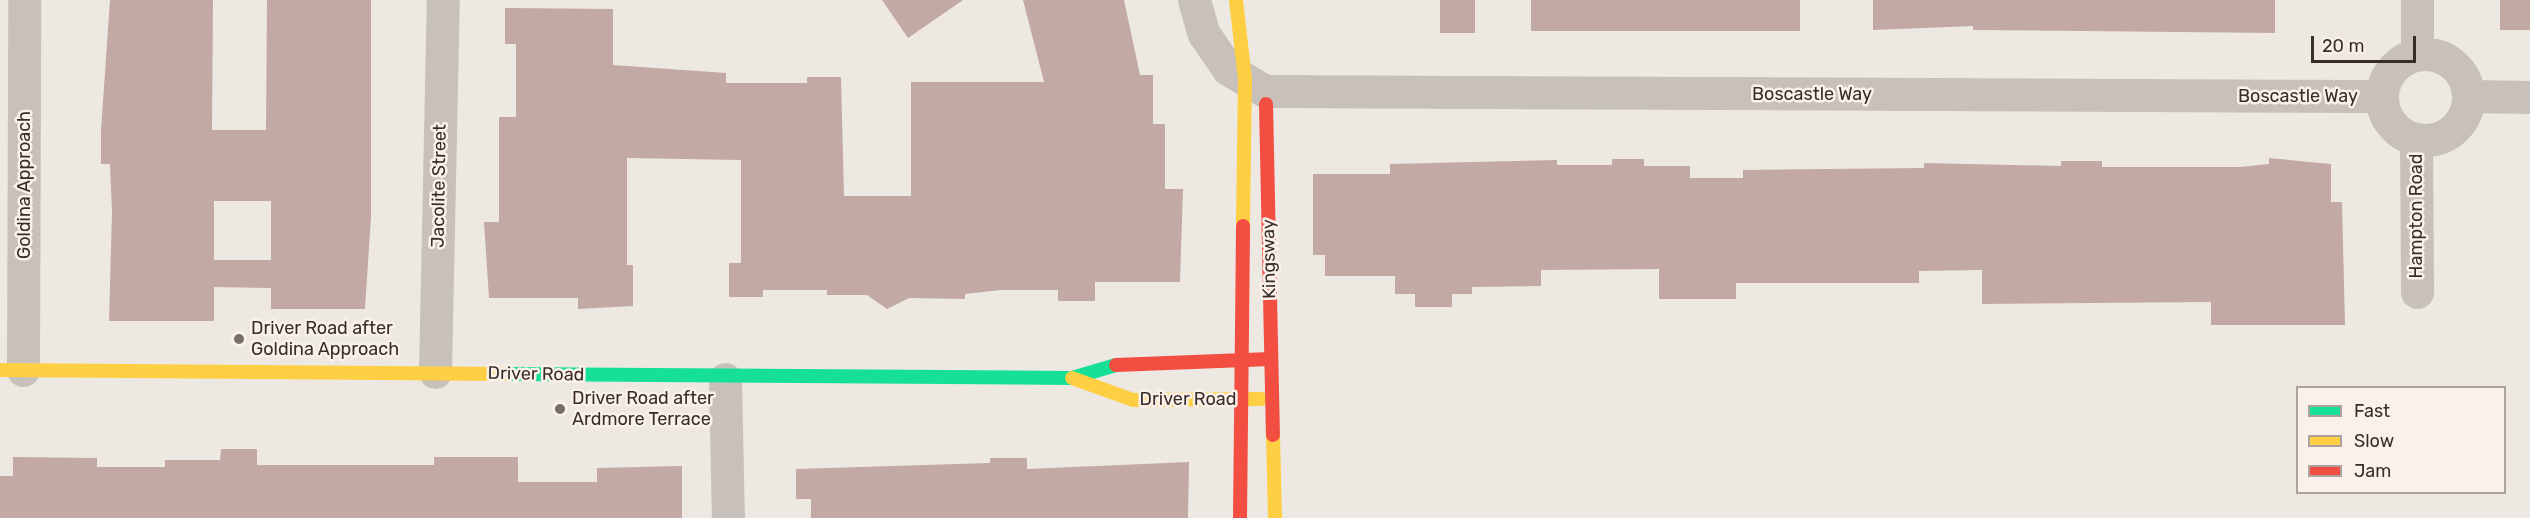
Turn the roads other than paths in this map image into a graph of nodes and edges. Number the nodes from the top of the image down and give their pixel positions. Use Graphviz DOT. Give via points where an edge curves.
graph roads {
  1 [pos="24,0"];
  2 [pos="443,0"];
  3 [pos="1194,0"];
  4 [pos="1236,0"];
  5 [pos="2417,0"];
  6 [pos="2417,54"];
  7 [pos="1258,80"];
  8 [pos="2382,96"];
  9 [pos="2469,96"];
  10 [pos="2530,97"];
  11 [pos="2416,139"];
  12 [pos="2417,292"];
  13 [pos="1271,359"];
  14 [pos="1239,361"];
  15 [pos="11,370"];
  16 [pos="435,372"];
  17 [pos="1072,378"];
  18 [pos="725,379"];
  19 [pos="1272,399"];
  20 [pos="1240,400"];
  21 [pos="728,518"];
  22 [pos="1240,518"];
  23 [pos="1275,518"];
  1 -- 15 [label="street, Goldina Approach"];
  2 -- 16 [label="street, Jacolite Street"];
  3 -- 7 [label="street" via="1204,34 1228,69"];
  4 -- 7 [label="street, Kingsway"];
  5 -- 6 [label="street"];
  6 -- 8 [label="street" via="2392,69"];
  6 -- 9 [label="street" via="2432,54 2458,68"];
  7 -- 8 [label="street, Boscastle Way"];
  7 -- 13 [label="street, Kingsway"];
  7 -- 14 [label="street, Kingsway"];
  8 -- 11 [label="street" via="2391,124"];
  9 -- 10 [label="street"];
  9 -- 11 [label="street" via="2458,125 2439,137"];
  11 -- 12 [label="street, Hampton Road"];
  13 -- 14 [label="street, Driver Road"];
  13 -- 19 [label="street, Kingsway"];
  14 -- 17 [label="street, Driver Road" via="1130,361"];
  14 -- 20 [label="street, Kingsway"];
  15 -- 16 [label="street, Driver Road"];
  16 -- 18 [label="street, Driver Road"];
  17 -- 18 [label="street, Driver Road"];
  17 -- 20 [label="street, Driver Road" via="1133,400"];
  18 -- 21 [label="street"];
  19 -- 20 [label="street, Driver Road"];
  19 -- 23 [label="street, Kingsway"];
  20 -- 22 [label="street, Kingsway"];
}
